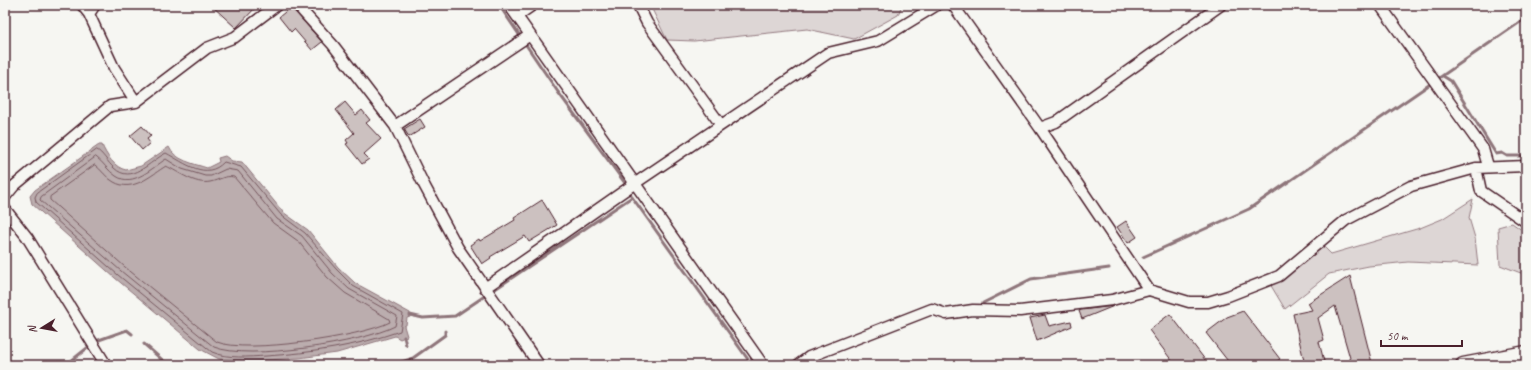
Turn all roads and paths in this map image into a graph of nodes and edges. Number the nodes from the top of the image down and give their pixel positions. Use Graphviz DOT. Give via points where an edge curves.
graph roads {
  1 [pos="82,5"];
  2 [pos="95,5"];
  3 [pos="277,5"];
  4 [pos="297,5"];
  5 [pos="509,5"];
  6 [pos="533,5"];
  7 [pos="638,5"];
  8 [pos="937,5"];
  9 [pos="953,5"];
  10 [pos="1221,5"];
  11 [pos="1380,5"];
  12 [pos="89,14"];
  13 [pos="517,16"];
  14 [pos="530,35"];
  15 [pos="136,102"];
  16 [pos="721,125"];
  17 [pos="395,126"];
  18 [pos="1040,128"];
  19 [pos="1488,166"];
  20 [pos="1526,166"];
  21 [pos="1476,168"];
  22 [pos="634,184"];
  23 [pos="5,197"];
  24 [pos="5,209"];
  25 [pos="1526,222"];
  26 [pos="485,288"];
  27 [pos="1149,290"];
  28 [pos="1526,353"];
  29 [pos="106,365"];
  30 [pos="539,365"];
  31 [pos="762,365"];
  32 [pos="798,365"];
  33 [pos="1463,365"];
  1 -- 12 [label="street"];
  2 -- 12 [label="street"];
  3 -- 15 [label="street" via="235,37 207,48"];
  4 -- 17 [label="street" via="333,45"];
  5 -- 13 [label="street"];
  6 -- 13 [label="street"];
  7 -- 16 [label="street" via="647,23"];
  8 -- 16 [label="street" via="878,41 828,53"];
  9 -- 18 [label="street"];
  10 -- 18 [label="street" via="1056,122"];
  11 -- 19 [label="street" via="1483,149"];
  12 -- 15 [label="street" via="114,68"];
  13 -- 14 [label="street"];
  14 -- 17 [label="street"];
  14 -- 22 [label="street"];
  15 -- 23 [label="street" via="110,106 14,186"];
  16 -- 22 [label="street"];
  17 -- 26 [label="street" via="458,248"];
  18 -- 27 [label="street"];
  19 -- 20 [label="street"];
  19 -- 21 [label="street"];
  21 -- 25 [label="street" via="1481,191"];
  21 -- 27 [label="street" via="1411,186 1380,201 1346,220 1278,276 1228,296 1208,302 1189,302"];
  22 -- 26 [label="street"];
  22 -- 31 [label="street"];
  24 -- 29 [label="street" via="27,237"];
  26 -- 30 [label="street"];
  27 -- 32 [label="street" via="1112,300 1020,311 973,310 946,314 932,309 809,357"];
  28 -- 33 [label="street"];
}
